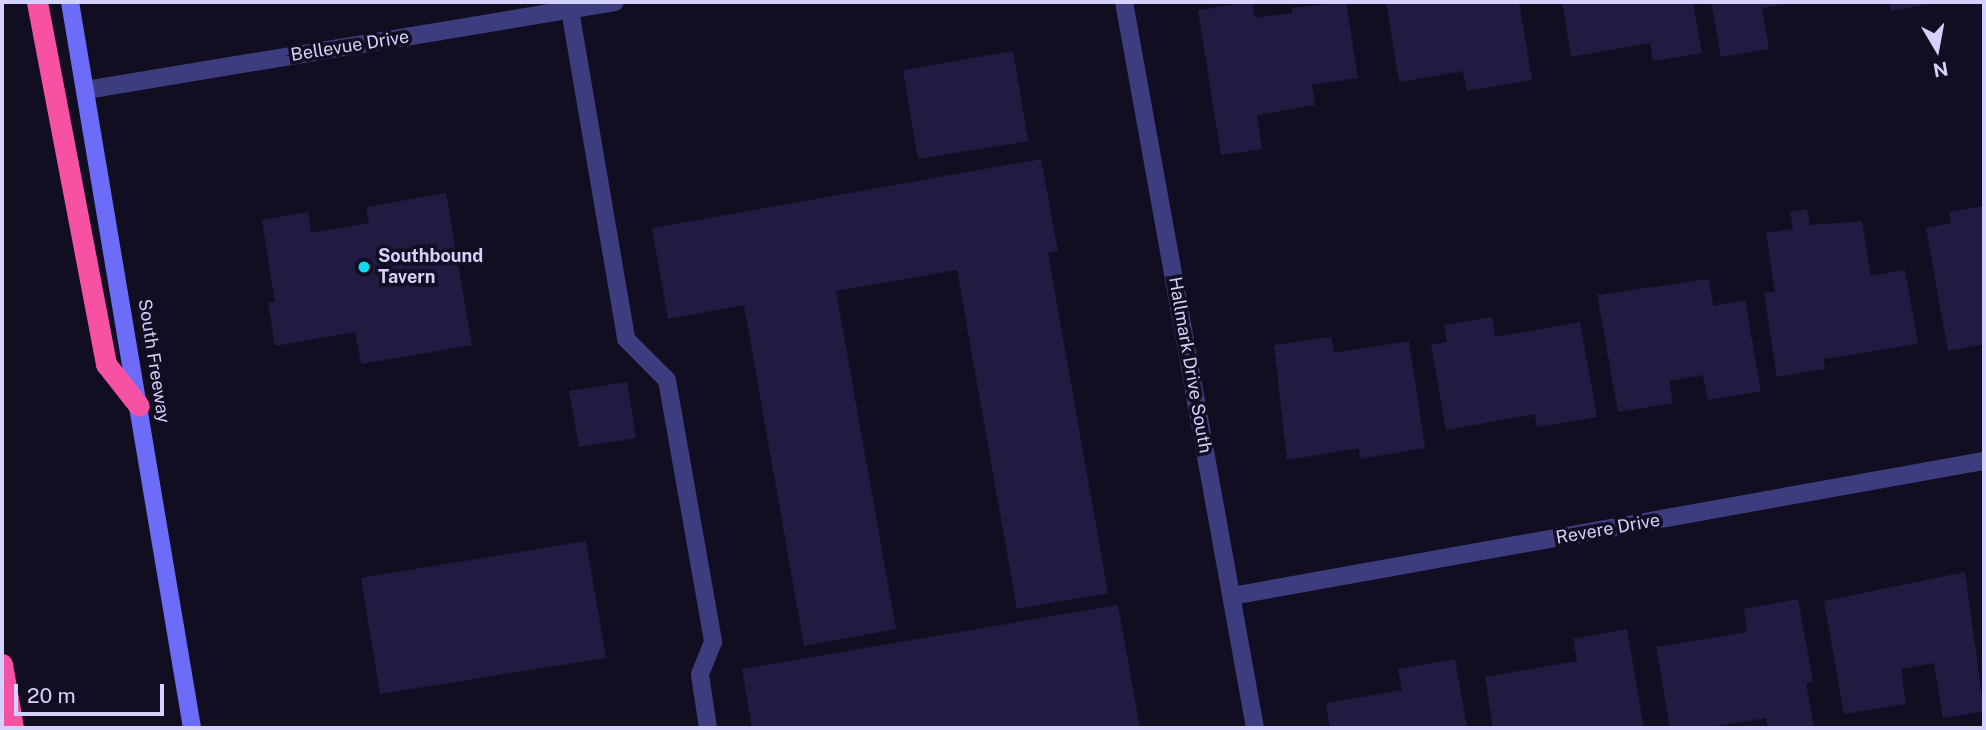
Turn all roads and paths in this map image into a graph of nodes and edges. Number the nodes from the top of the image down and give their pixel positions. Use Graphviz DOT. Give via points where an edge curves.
graph roads {
  1 [pos="37,2"];
  2 [pos="71,2"];
  3 [pos="615,2"];
  4 [pos="1124,2"];
  5 [pos="570,10"];
  6 [pos="86,90"];
  7 [pos="139,406"];
  8 [pos="1984,461"];
  9 [pos="1233,596"];
  10 [pos="2,664"];
  11 [pos="13,728"];
  12 [pos="192,728"];
  13 [pos="708,728"];
  14 [pos="1255,728"];
  1 -- 7 [label="highway" via="106,363"];
  2 -- 6 [label="main road, South Freeway"];
  3 -- 5 [label="street, Bellevue Drive"];
  4 -- 9 [label="street, Hallmark Drive South"];
  5 -- 6 [label="street, Bellevue Drive"];
  5 -- 13 [label="street" via="626,339 667,380 713,642 700,675"];
  6 -- 7 [label="main road, South Freeway"];
  7 -- 12 [label="main road, South Freeway"];
  8 -- 9 [label="street, Revere Drive"];
  9 -- 14 [label="street, Hallmark Drive South"];
  10 -- 11 [label="highway"];
}
